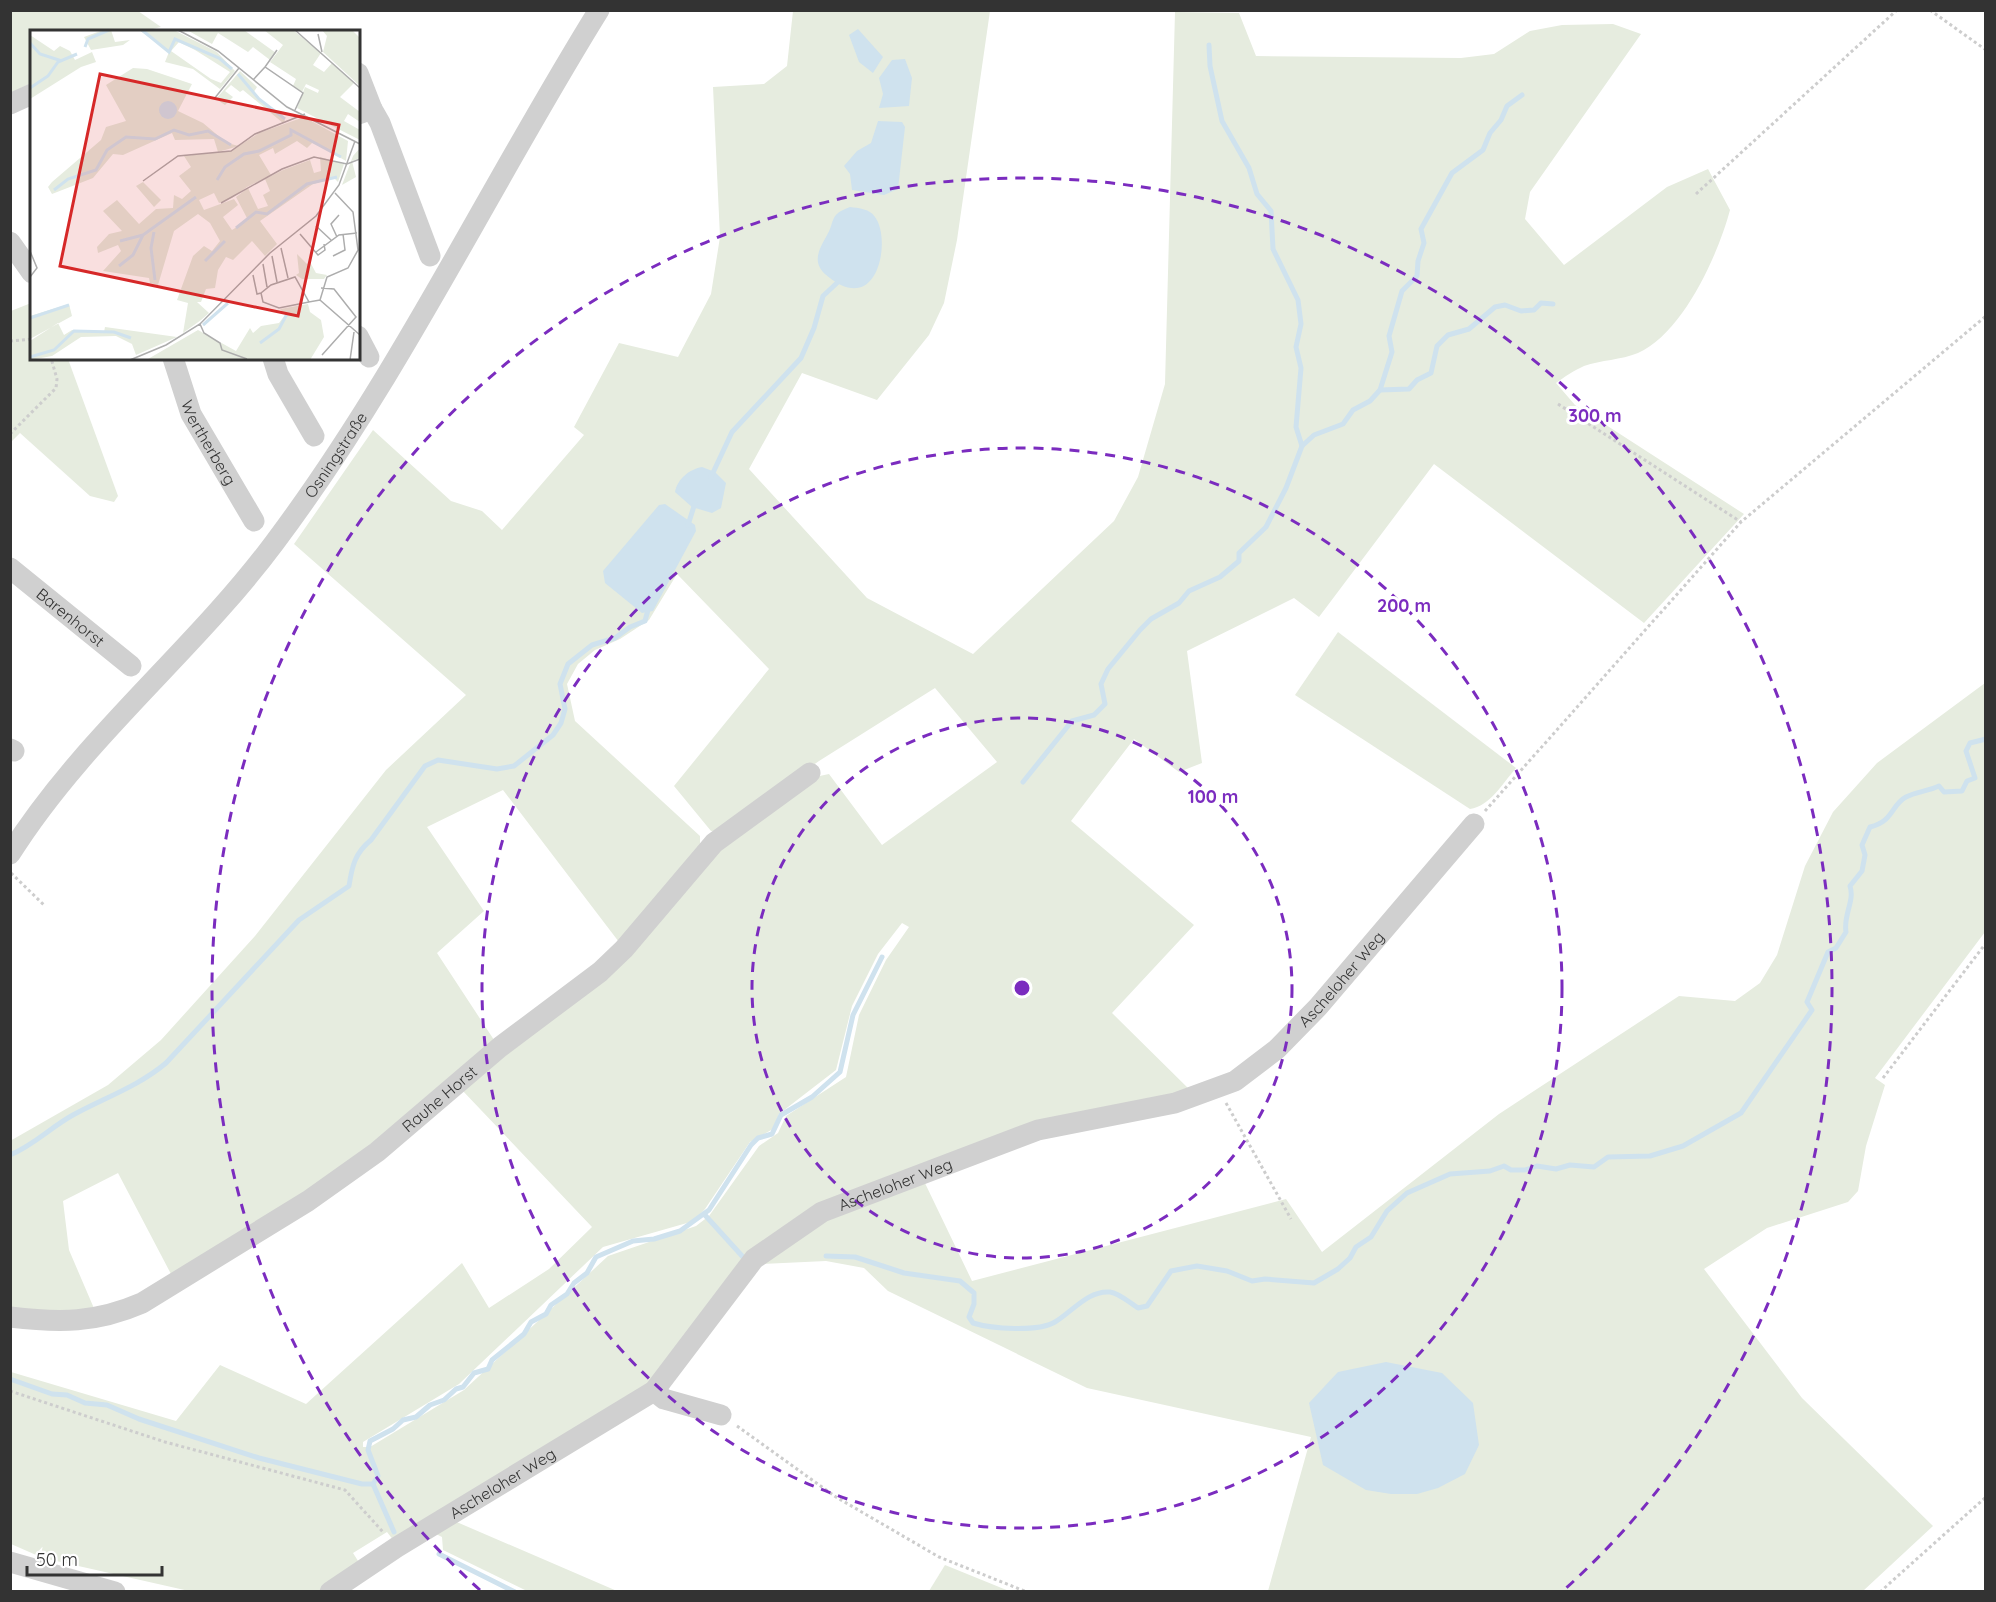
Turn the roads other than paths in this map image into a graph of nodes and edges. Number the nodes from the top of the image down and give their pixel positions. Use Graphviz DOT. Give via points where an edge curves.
graph roads {
  1 [pos="599,10"];
  2 [pos="360,84"];
  3 [pos="30,95"];
  4 [pos="10,104"];
  5 [pos="365,111"];
  6 [pos="10,242"];
  7 [pos="430,256"];
  8 [pos="30,270"];
  9 [pos="360,340"];
  10 [pos="369,357"];
  11 [pos="174,360"];
  12 [pos="274,360"];
  13 [pos="314,436"];
  14 [pos="254,521"];
  15 [pos="10,568"];
  16 [pos="131,666"];
  17 [pos="810,773"];
  18 [pos="1474,824"];
  19 [pos="10,854"];
  20 [pos="10,1317"];
  21 [pos="654,1391"];
  22 [pos="721,1415"];
  23 [pos="10,1562"];
  24 [pos="115,1592"];
  25 [pos="330,1592"];
  1 -- 19 [label="street, Osningstraße" via="526,131 436,294 334,460 273,544 79,761"];
  2 -- 5 [label="street"];
  3 -- 4 [label="street"];
  5 -- 7 [label="street"];
  6 -- 8 [label="street"];
  9 -- 10 [label="street"];
  11 -- 14 [label="street, Wertherberg" via="191,414"];
  12 -- 13 [label="street"];
  15 -- 16 [label="street, Barenhorst"];
  17 -- 20 [label="street, Rauhe Horst" via="714,843 600,972 500,1047 377,1152 308,1201 142,1303 116,1314 68,1321"];
  18 -- 21 [label="street, Ascheloher Weg" via="1318,1007 1277,1049 1235,1081 1175,1103 1038,1130 822,1212 754,1259"];
  21 -- 22 [label="street" via="664,1399"];
  21 -- 25 [label="street, Ascheloher Weg"];
  23 -- 24 [label="street"];
}
